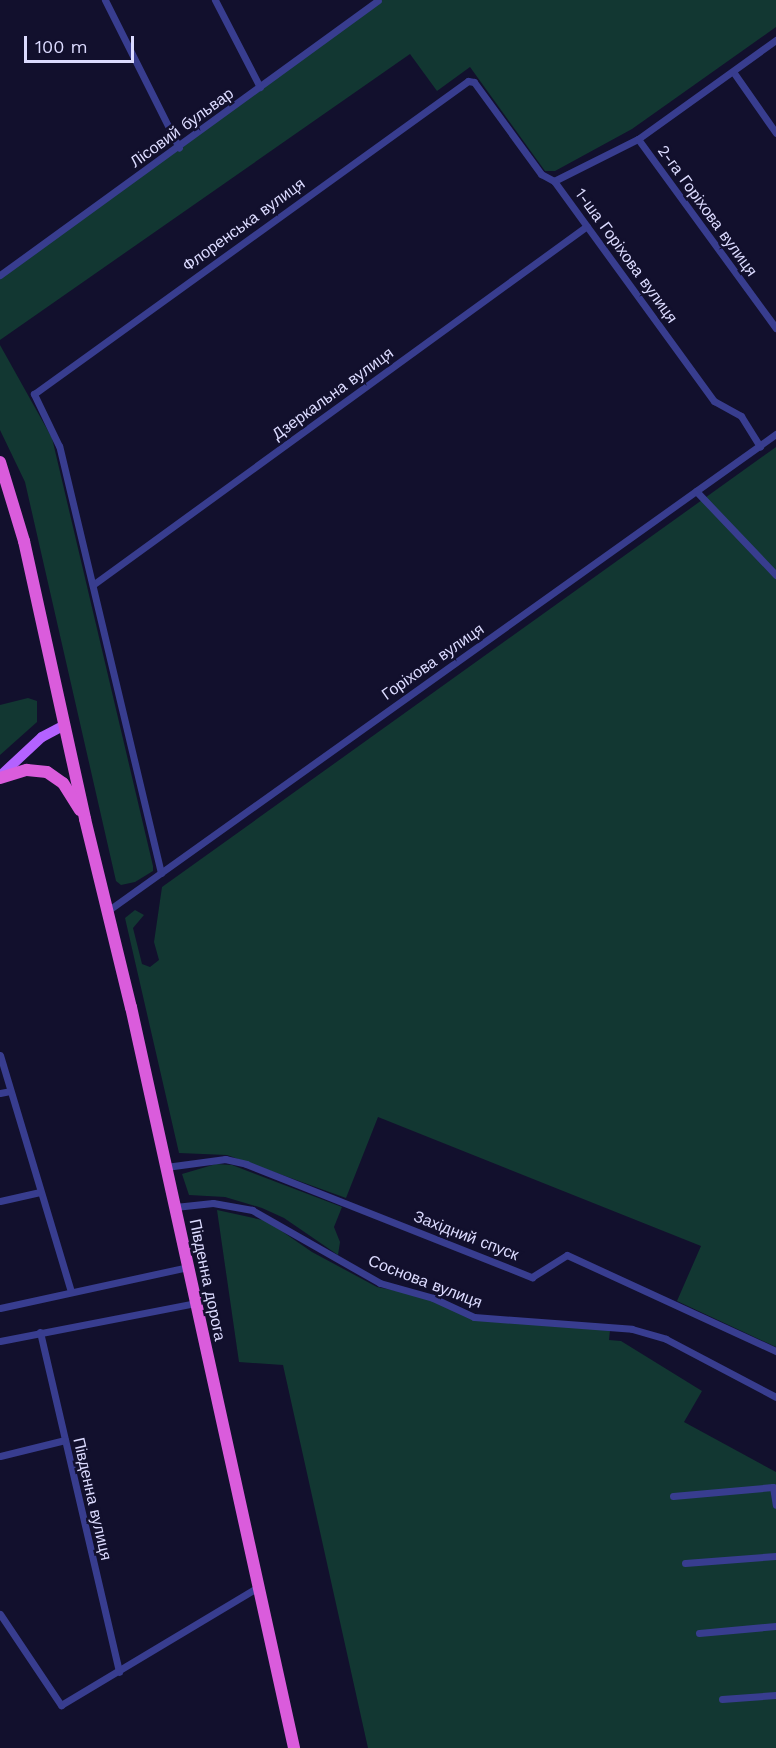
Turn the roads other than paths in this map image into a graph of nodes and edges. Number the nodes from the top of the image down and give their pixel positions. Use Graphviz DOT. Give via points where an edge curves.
graph roads {
  1 [pos="105,0"];
  2 [pos="215,0"];
  3 [pos="373,2"];
  4 [pos="776,40"];
  5 [pos="734,73"];
  6 [pos="471,81"];
  7 [pos="260,87"];
  8 [pos="776,133"];
  9 [pos="638,139"];
  10 [pos="179,147"];
  11 [pos="554,181"];
  12 [pos="587,226"];
  13 [pos="0,275"];
  14 [pos="776,328"];
  15 [pos="776,434"];
  16 [pos="760,446"];
  17 [pos="0,462"];
  18 [pos="696,491"];
  19 [pos="776,575"];
  20 [pos="94,584"];
  21 [pos="65,725"];
  22 [pos="12,762"];
  23 [pos="0,770"];
  24 [pos="0,777"];
  25 [pos="85,819"];
  26 [pos="161,873"];
  27 [pos="106,912"];
  28 [pos="0,1055"];
  29 [pos="10,1091"];
  30 [pos="0,1093"];
  31 [pos="166,1167"];
  32 [pos="40,1192"];
  33 [pos="0,1201"];
  34 [pos="175,1207"];
  35 [pos="188,1267"];
  36 [pos="71,1291"];
  37 [pos="196,1304"];
  38 [pos="0,1308"];
  39 [pos="40,1332"];
  40 [pos="0,1341"];
  41 [pos="776,1351"];
  42 [pos="776,1396"];
  43 [pos="65,1440"];
  44 [pos="0,1456"];
  45 [pos="673,1496"];
  46 [pos="776,1505"];
  47 [pos="776,1556"];
  48 [pos="685,1563"];
  49 [pos="258,1587"];
  50 [pos="0,1614"];
  51 [pos="776,1626"];
  52 [pos="699,1633"];
  53 [pos="118,1672"];
  54 [pos="776,1695"];
  55 [pos="722,1699"];
  56 [pos="292,1748"];
  1 -- 10 [label="street"];
  2 -- 7 [label="street"];
  3 -- 7 [label="street, Лісовий бульвар"];
  4 -- 5 [label="street"];
  5 -- 8 [label="street"];
  5 -- 9 [label="street"];
  6 -- 11 [label="street, 1-ша Горіхова вулиця" via="541,174"];
  6 -- 20 [label="street, Флоренська вулиця" via="34,394 59,446"];
  7 -- 10 [label="street, Лісовий бульвар"];
  9 -- 11 [label="street"];
  9 -- 14 [label="street, 2-га Горіхова вулиця"];
  10 -- 13 [label="street, Лісовий бульвар"];
  11 -- 12 [label="street, 1-ша Горіхова вулиця"];
  12 -- 16 [label="street, 1-ша Горіхова вулиця" via="714,401 736,411"];
  12 -- 20 [label="street, Дзеркальна вулиця"];
  15 -- 16 [label="street, Горіхова вулиця"];
  16 -- 18 [label="street, Горіхова вулиця"];
  17 -- 21 [label="highway, Південна дорога" via="24,541"];
  18 -- 19 [label="street"];
  18 -- 26 [label="street, Горіхова вулиця"];
  20 -- 26 [label="street"];
  21 -- 22 [label="main road" via="49,732"];
  21 -- 25 [label="highway, Південна дорога"];
  22 -- 23 [label="main road"];
  22 -- 24 [label="main road"];
  24 -- 25 [label="highway" via="27,770 47,772 63,783"];
  25 -- 27 [label="highway, Південна дорога"];
  26 -- 27 [label="street, Горіхова вулиця"];
  27 -- 31 [label="highway, Південна дорога"];
  28 -- 29 [label="street"];
  29 -- 30 [label="street"];
  29 -- 32 [label="street"];
  31 -- 34 [label="highway, Південна дорога"];
  31 -- 41 [label="street, Західний спуск" via="225,1159 246,1164 532,1277 567,1255"];
  32 -- 33 [label="street"];
  32 -- 36 [label="street"];
  34 -- 35 [label="highway, Південна дорога"];
  34 -- 42 [label="street, Соснова вулиця" via="213,1203 252,1210 380,1283 433,1298 474,1317 632,1329 666,1339"];
  35 -- 36 [label="street"];
  35 -- 37 [label="highway, Південна дорога"];
  36 -- 38 [label="street"];
  37 -- 39 [label="street"];
  37 -- 49 [label="highway, Південна дорога"];
  39 -- 40 [label="street"];
  39 -- 43 [label="street, Південна вулиця"];
  43 -- 44 [label="street"];
  43 -- 53 [label="street, Південна вулиця"];
  45 -- 46 [label="street" via="773,1487"];
  47 -- 48 [label="street"];
  49 -- 53 [label="street"];
  49 -- 56 [label="highway, Південна дорога"];
  50 -- 53 [label="street" via="61,1705"];
  51 -- 52 [label="street"];
  54 -- 55 [label="street"];
}
